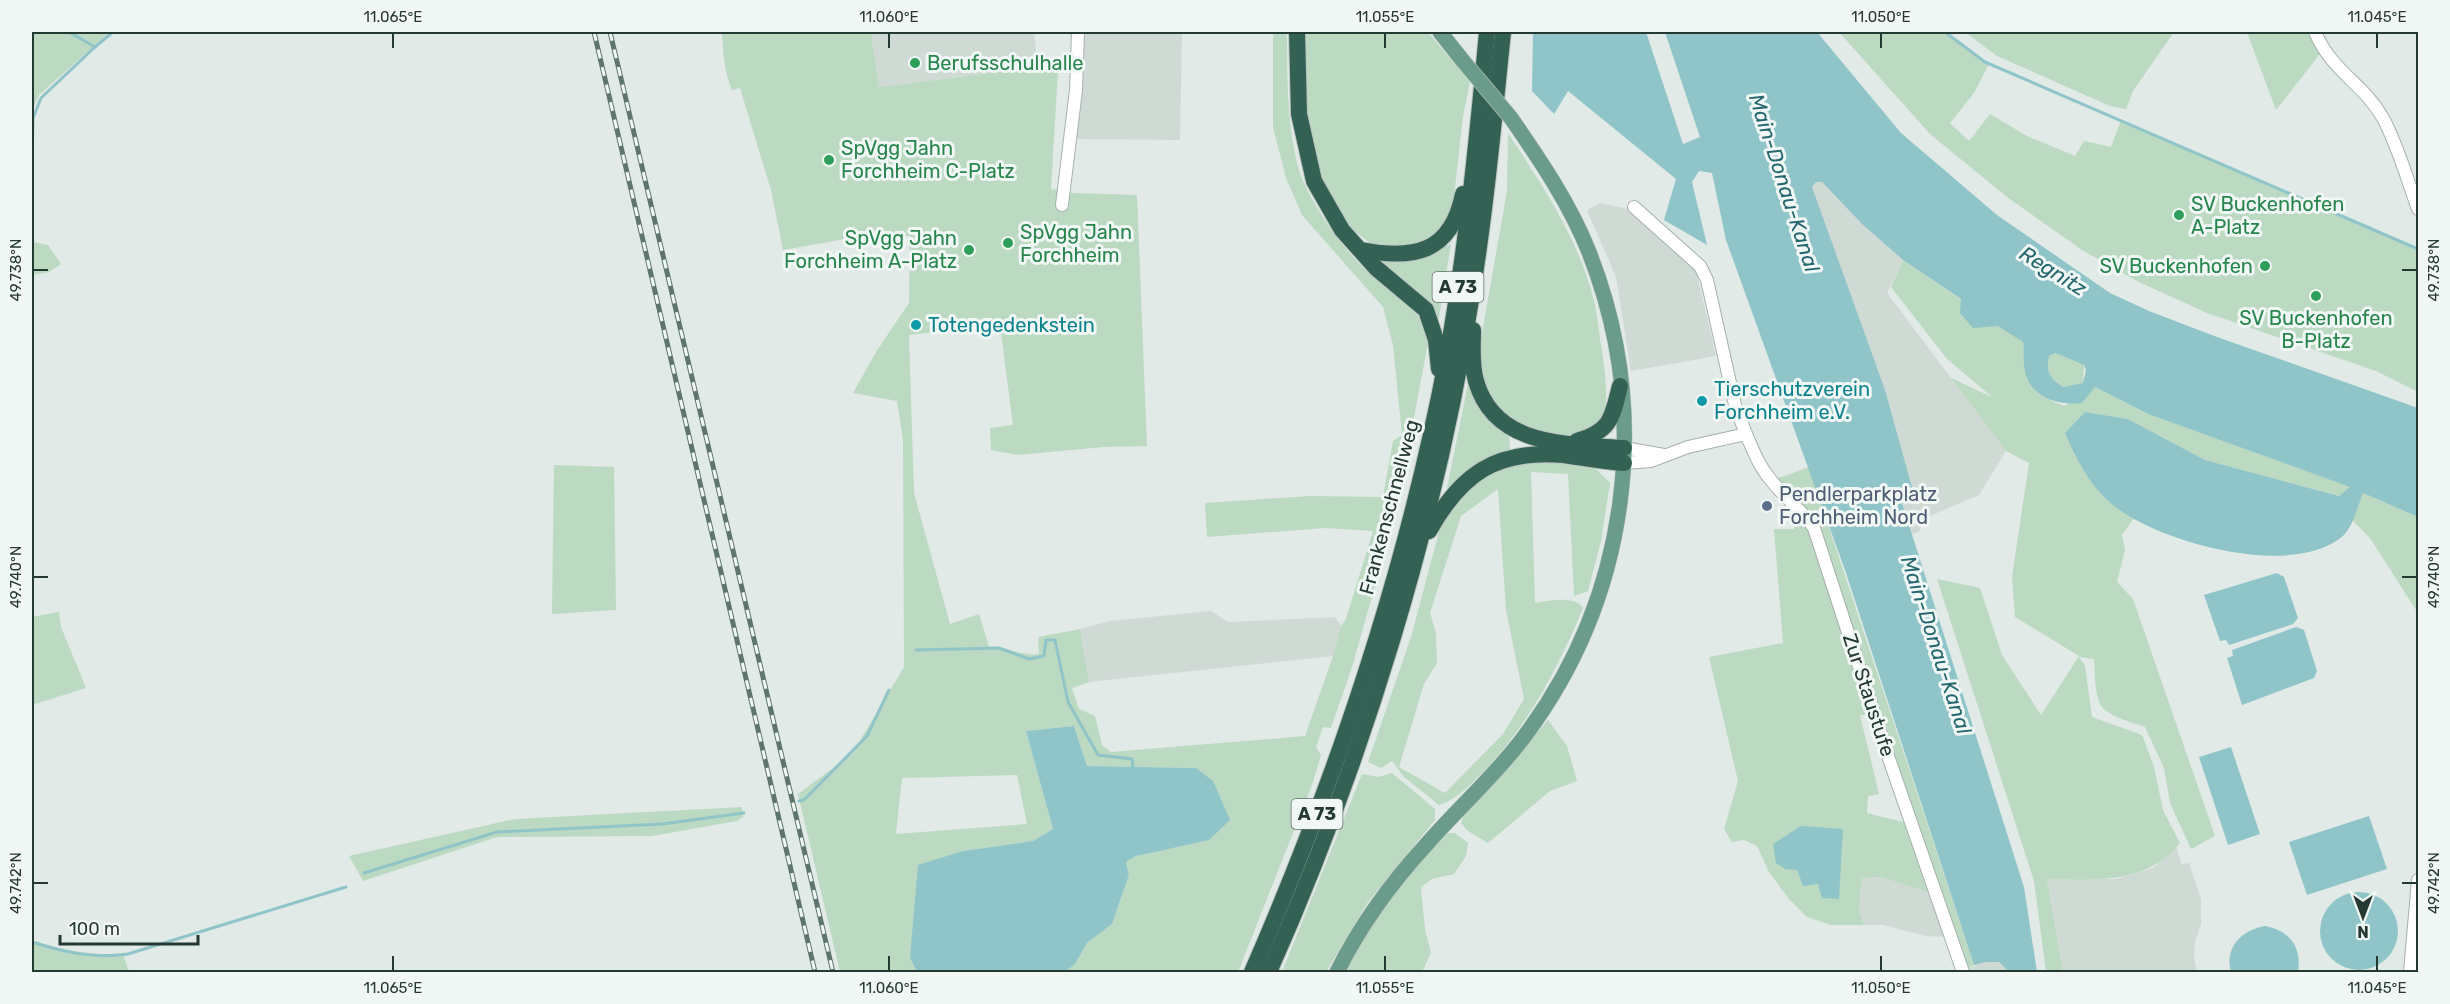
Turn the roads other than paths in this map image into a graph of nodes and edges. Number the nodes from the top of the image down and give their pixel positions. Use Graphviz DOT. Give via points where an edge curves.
graph roads {
  1 [pos="1078,32"];
  2 [pos="1297,32"];
  3 [pos="1440,32"];
  4 [pos="1487,32"];
  5 [pos="1503,32"];
  6 [pos="2315,32"];
  7 [pos="1473,178"];
  8 [pos="1062,205"];
  9 [pos="1634,207"];
  10 [pos="2418,209"];
  11 [pos="1361,250"];
  12 [pos="1472,295"];
  13 [pos="1620,386"];
  14 [pos="1439,396"];
  15 [pos="1746,434"];
  16 [pos="1567,444"];
  17 [pos="1624,456"];
  18 [pos="1415,555"];
  19 [pos="2418,880"];
  20 [pos="1251,972"];
  21 [pos="1269,972"];
  22 [pos="1337,972"];
  23 [pos="1963,972"];
  24 [pos="2410,972"];
  1 -- 8 [label="street" via="1076,90"];
  2 -- 11 [label="highway" via="1298,104 1309,165 1335,221"];
  3 -- 13 [label="main road, bridge" via="1511,118 1548,173 1589,251 1606,302"];
  4 -- 7 [label="highway, Frankenschnellweg / A 73"];
  5 -- 12 [label="highway, Frankenschnellweg / A 73"];
  6 -- 10 [label="street" via="2337,69 2366,95 2382,118"];
  7 -- 11 [label="highway" via="1463,192 1453,223 1435,244 1404,255"];
  7 -- 14 [label="highway, Frankenschnellweg / A 73"];
  9 -- 15 [label="street, Zur Staustufe" via="1700,266 1707,280 1733,396"];
  11 -- 14 [label="highway" via="1376,268 1426,310 1436,340"];
  12 -- 16 [label="highway" via="1473,363 1481,393 1514,429 1543,442"];
  12 -- 18 [label="highway, Frankenschnellweg / A 73" via="1451,409"];
  13 -- 16 [label="highway" via="1605,428 1594,436"];
  13 -- 17 [label="main road"];
  14 -- 20 [label="highway, Frankenschnellweg / A 73" via="1413,509 1343,744 1298,864"];
  15 -- 17 [label="street" via="1664,455"];
  15 -- 23 [label="street, Zur Staustufe" via="1771,481 1801,509 1814,528"];
  16 -- 17 [label="highway"];
  17 -- 18 [label="highway" via="1506,458 1476,473 1451,495"];
  17 -- 22 [label="main road" via="1613,553 1568,670 1523,739 1426,844 1380,901"];
  18 -- 21 [label="highway, Frankenschnellweg / A 73" via="1356,751"];
  19 -- 24 [label="street"];
}
